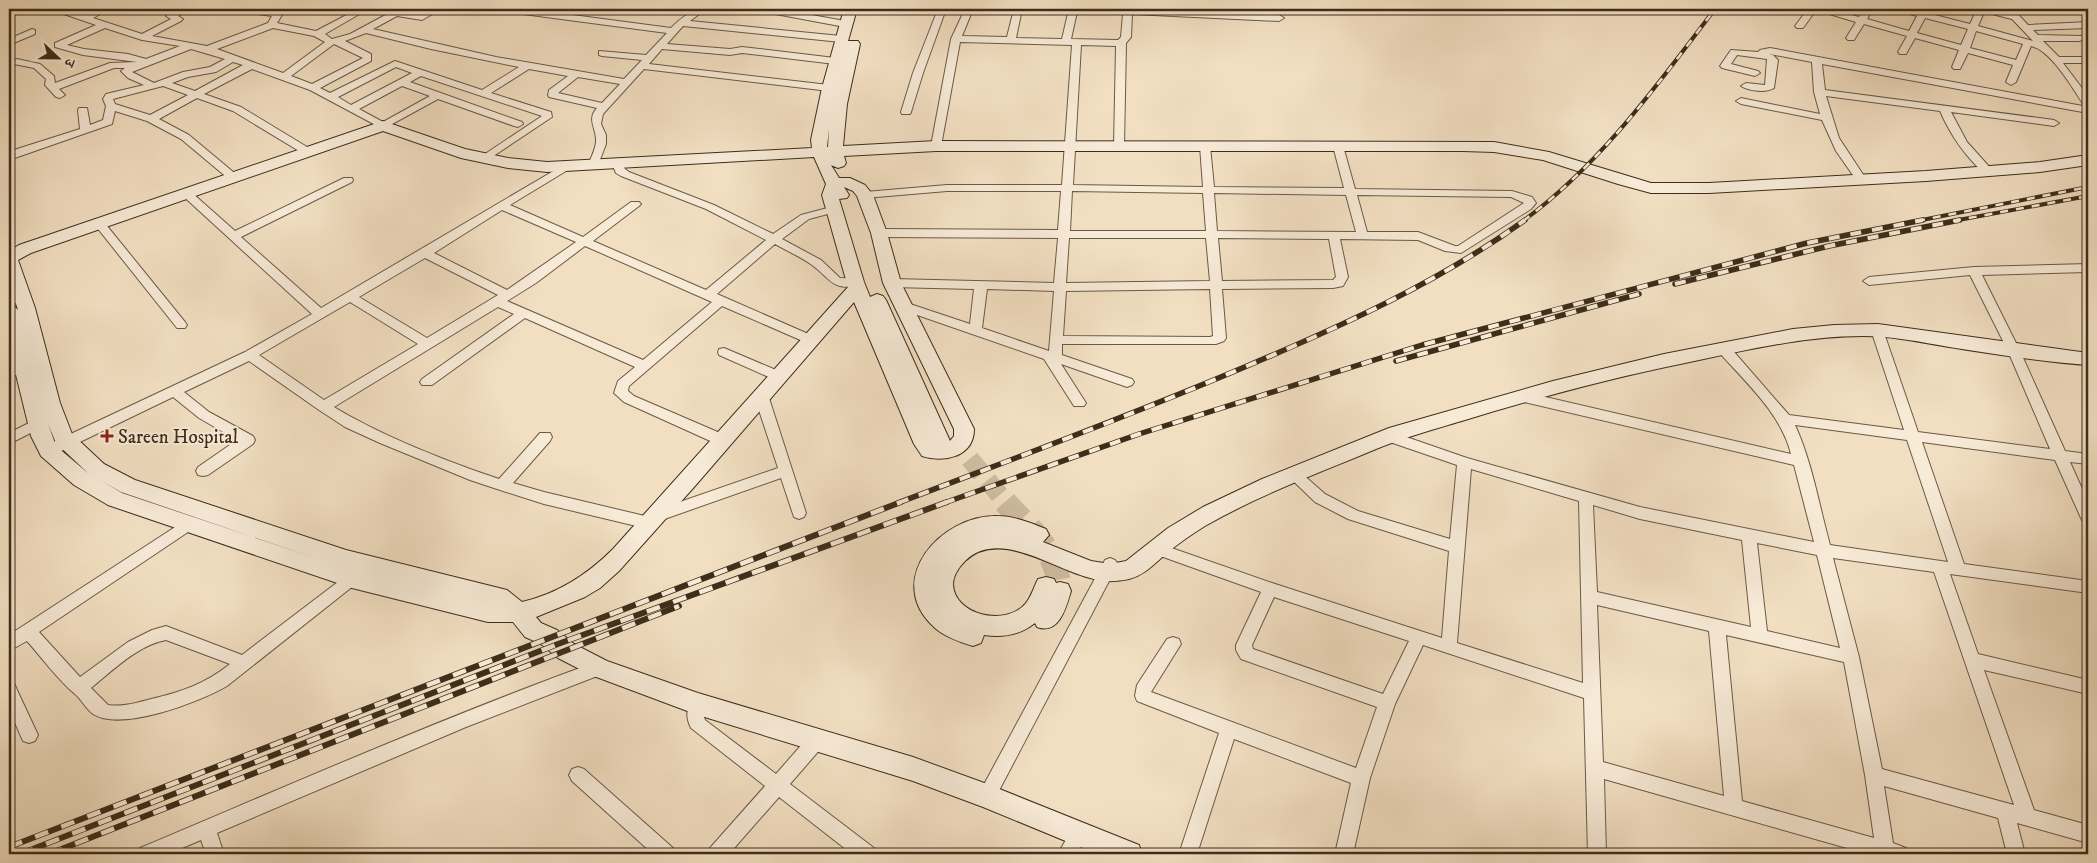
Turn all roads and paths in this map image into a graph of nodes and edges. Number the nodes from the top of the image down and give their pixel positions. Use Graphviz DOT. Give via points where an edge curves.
graph roads {
  1 [pos="58,9"];
  2 [pos="104,9"];
  3 [pos="185,9"];
  4 [pos="243,9"];
  5 [pos="437,9"];
  6 [pos="508,9"];
  7 [pos="764,9"];
  8 [pos="942,9"];
  9 [pos="969,9"];
  10 [pos="1018,9"];
  11 [pos="1074,9"];
  12 [pos="1812,9"];
  13 [pos="1819,9"];
  14 [pos="1869,9"];
  15 [pos="1902,9"];
  16 [pos="1982,9"];
  17 [pos="2008,9"];
  18 [pos="266,10"];
  19 [pos="356,10"];
  20 [pos="695,10"];
  21 [pos="1924,11"];
  22 [pos="850,12"];
  23 [pos="1128,12"];
  24 [pos="1212,12"];
  25 [pos="86,18"];
  26 [pos="1279,18"];
  27 [pos="2016,18"];
  28 [pos="1862,20"];
  29 [pos="682,23"];
  30 [pos="104,24"];
  31 [pos="272,25"];
  32 [pos="2088,25"];
  33 [pos="1800,26"];
  34 [pos="2062,26"];
  35 [pos="1973,28"];
  36 [pos="2025,28"];
  37 [pos="366,30"];
  38 [pos="32,32"];
  39 [pos="674,32"];
  40 [pos="317,34"];
  41 [pos="1912,34"];
  42 [pos="142,37"];
  43 [pos="1851,38"];
  44 [pos="2080,38"];
  45 [pos="841,39"];
  46 [pos="956,39"];
  47 [pos="1011,40"];
  48 [pos="1066,41"];
  49 [pos="1077,41"];
  50 [pos="9,42"];
  51 [pos="334,42"];
  52 [pos="2035,42"];
  53 [pos="1121,43"];
  54 [pos="190,45"];
  55 [pos="2088,45"];
  56 [pos="662,46"];
  57 [pos="208,49"];
  58 [pos="1964,49"];
  59 [pos="9,51"];
  60 [pos="1903,52"];
  61 [pos="602,53"];
  62 [pos="1760,56"];
  63 [pos="650,58"];
  64 [pos="231,59"];
  65 [pos="1817,60"];
  66 [pos="2056,60"];
  67 [pos="2088,60"];
  68 [pos="835,61"];
  69 [pos="146,62"];
  70 [pos="13,64"];
  71 [pos="2019,64"];
  72 [pos="251,65"];
  73 [pos="136,66"];
  74 [pos="527,66"];
  75 [pos="643,66"];
  76 [pos="1956,67"];
  77 [pos="420,73"];
  78 [pos="1755,73"];
  79 [pos="576,74"];
  80 [pos="284,77"];
  81 [pos="628,82"];
  82 [pos="2011,82"];
  83 [pos="402,83"];
  84 [pos="158,84"];
  85 [pos="1746,86"];
  86 [pos="313,88"];
  87 [pos="829,88"];
  88 [pos="1819,92"];
  89 [pos="484,94"];
  90 [pos="196,95"];
  91 [pos="438,96"];
  92 [pos="331,97"];
  93 [pos="2087,100"];
  94 [pos="1741,101"];
  95 [pos="112,106"];
  96 [pos="604,106"];
  97 [pos="353,108"];
  98 [pos="1944,108"];
  99 [pos="83,110"];
  100 [pos="2088,110"];
  101 [pos="906,112"];
  102 [pos="1826,118"];
  103 [pos="151,119"];
  104 [pos="2054,122"];
  105 [pos="518,124"];
  106 [pos="383,126"];
  107 [pos="85,130"];
  108 [pos="936,146"];
  109 [pos="1070,146"];
  110 [pos="1119,146"];
  111 [pos="1205,146"];
  112 [pos="1338,146"];
  113 [pos="308,152"];
  114 [pos="827,152"];
  115 [pos="9,157"];
  116 [pos="486,158"];
  117 [pos="2088,160"];
  118 [pos="617,164"];
  119 [pos="593,165"];
  120 [pos="567,166"];
  121 [pos="1990,172"];
  122 [pos="234,178"];
  123 [pos="348,180"];
  124 [pos="1861,180"];
  125 [pos="839,182"];
  126 [pos="1067,189"];
  127 [pos="1209,190"];
  128 [pos="1351,192"];
  129 [pos="187,194"];
  130 [pos="865,195"];
  131 [pos="635,204"];
  132 [pos="502,206"];
  133 [pos="835,210"];
  134 [pos="99,223"];
  135 [pos="879,233"];
  136 [pos="1064,234"];
  137 [pos="1213,235"];
  138 [pos="234,236"];
  139 [pos="1334,237"];
  140 [pos="1363,237"];
  141 [pos="774,239"];
  142 [pos="584,241"];
  143 [pos="425,253"];
  144 [pos="10,258"];
  145 [pos="2088,268"];
  146 [pos="1974,271"];
  147 [pos="1869,281"];
  148 [pos="892,283"];
  149 [pos="856,285"];
  150 [pos="1217,285"];
  151 [pos="981,286"];
  152 [pos="1060,287"];
  153 [pos="350,297"];
  154 [pos="503,298"];
  155 [pos="714,298"];
  156 [pos="13,303"];
  157 [pos="901,304"];
  158 [pos="524,313"];
  159 [pos="320,314"];
  160 [pos="181,325"];
  161 [pos="976,330"];
  162 [pos="1877,330"];
  163 [pos="809,339"];
  164 [pos="1057,340"];
  165 [pos="427,344"];
  166 [pos="13,348"];
  167 [pos="1723,348"];
  168 [pos="2014,351"];
  169 [pos="724,352"];
  170 [pos="250,355"];
  171 [pos="1053,358"];
  172 [pos="2088,359"];
  173 [pos="645,366"];
  174 [pos="16,370"];
  175 [pos="778,376"];
  176 [pos="427,382"];
  177 [pos="1127,382"];
  178 [pos="175,392"];
  179 [pos="761,395"];
  180 [pos="1520,396"];
  181 [pos="1079,404"];
  182 [pos="324,407"];
  183 [pos="47,419"];
  184 [pos="1785,419"];
  185 [pos="1911,435"];
  186 [pos="1389,436"];
  187 [pos="545,437"];
  188 [pos="9,439"];
  189 [pos="946,439"];
  190 [pos="722,440"];
  191 [pos="57,446"];
  192 [pos="2061,456"];
  193 [pos="2088,459"];
  194 [pos="1801,461"];
  195 [pos="1464,462"];
  196 [pos="203,471"];
  197 [pos="786,471"];
  198 [pos="1294,475"];
  199 [pos="502,485"];
  200 [pos="1586,499"];
  201 [pos="799,513"];
  202 [pos="2088,518"];
  203 [pos="652,520"];
  204 [pos="188,524"];
  205 [pos="1749,536"];
  206 [pos="1457,547"];
  207 [pos="1157,549"];
  208 [pos="1824,550"];
  209 [pos="1940,567"];
  210 [pos="1112,569"];
  211 [pos="1958,569"];
  212 [pos="352,579"];
  213 [pos="2088,587"];
  214 [pos="1053,588"];
  215 [pos="1270,589"];
  216 [pos="1589,597"];
  217 [pos="518,612"];
  218 [pos="1717,627"];
  219 [pos="28,631"];
  220 [pos="1420,636"];
  221 [pos="1760,637"];
  222 [pos="9,644"];
  223 [pos="1173,644"];
  224 [pos="1450,647"];
  225 [pos="1851,657"];
  226 [pos="1973,660"];
  227 [pos="245,663"];
  228 [pos="599,668"];
  229 [pos="2088,687"];
  230 [pos="78,688"];
  231 [pos="9,690"];
  232 [pos="1592,693"];
  233 [pos="1387,703"];
  234 [pos="698,704"];
  235 [pos="1229,729"];
  236 [pos="29,735"];
  237 [pos="817,740"];
  238 [pos="1594,768"];
  239 [pos="1874,775"];
  240 [pos="578,776"];
  241 [pos="1361,778"];
  242 [pos="777,786"];
  243 [pos="987,796"];
  244 [pos="1734,809"];
  245 [pos="2005,812"];
  246 [pos="2027,817"];
  247 [pos="206,828"];
  248 [pos="2088,834"];
  249 [pos="1073,844"];
  250 [pos="1889,853"];
  251 [pos="147,854"];
  252 [pos="215,854"];
  253 [pos="666,854"];
  254 [pos="717,854"];
  255 [pos="867,854"];
  256 [pos="1129,854"];
  257 [pos="1188,854"];
  258 [pos="1344,854"];
  259 [pos="1597,854"];
  260 [pos="2016,854"];
  1 -- 25 [label="street"];
  2 -- 25 [label="street"];
  3 -- 42 [label="street" via="171,16 178,18"];
  4 -- 18 [label="street"];
  5 -- 37 [label="street" via="422,17 396,14"];
  6 -- 39 [label="street"];
  7 -- 22 [label="street"];
  8 -- 101 [label="street"];
  9 -- 46 [label="street"];
  10 -- 47 [label="street"];
  11 -- 23 [label="street"];
  11 -- 48 [label="street"];
  12 -- 33 [label="street"];
  13 -- 28 [label="street"];
  14 -- 28 [label="street"];
  15 -- 21 [label="street"];
  16 -- 27 [label="street"];
  16 -- 35 [label="street"];
  17 -- 27 [label="street"];
  18 -- 31 [label="street" via="277,15"];
  19 -- 40 [label="street"];
  20 -- 29 [label="street"];
  21 -- 35 [label="street"];
  21 -- 41 [label="street"];
  22 -- 45 [label="street"];
  22 -- 114 [label="street" via="853,40 836,134"];
  23 -- 24 [label="street"];
  23 -- 53 [label="street" via="1126,37"];
  24 -- 26 [label="street"];
  25 -- 30 [label="street"];
  27 -- 36 [label="street"];
  28 -- 41 [label="street"];
  28 -- 43 [label="street"];
  29 -- 39 [label="street"];
  29 -- 45 [label="street"];
  30 -- 42 [label="street"];
  30 -- 69 [label="street" via="58,45"];
  31 -- 40 [label="street"];
  31 -- 57 [label="street"];
  32 -- 34 [label="street"];
  34 -- 36 [label="street"];
  34 -- 44 [label="street"];
  35 -- 52 [label="street"];
  35 -- 58 [label="street"];
  36 -- 52 [label="street"];
  37 -- 51 [label="street"];
  37 -- 74 [label="street"];
  38 -- 50 [label="street"];
  39 -- 56 [label="street"];
  40 -- 51 [label="street"];
  41 -- 58 [label="street"];
  41 -- 60 [label="street"];
  42 -- 54 [label="street"];
  44 -- 52 [label="street"];
  44 -- 55 [label="street"];
  45 -- 68 [label="street"];
  46 -- 47 [label="street"];
  46 -- 108 [label="street"];
  47 -- 48 [label="street"];
  48 -- 49 [label="street"];
  49 -- 53 [label="street"];
  49 -- 109 [label="street"];
  51 -- 80 [label="street"];
  51 -- 86 [label="street" via="368,56 368,59"];
  52 -- 66 [label="street"];
  52 -- 71 [label="street"];
  53 -- 110 [label="street"];
  54 -- 57 [label="street"];
  54 -- 69 [label="street"];
  56 -- 63 [label="street"];
  56 -- 68 [label="street" via="730,52 742,50"];
  57 -- 64 [label="street"];
  58 -- 71 [label="street"];
  58 -- 76 [label="street"];
  59 -- 70 [label="street" via="14,56"];
  61 -- 63 [label="street"];
  62 -- 65 [label="street" via="1770,51"];
  62 -- 78 [label="street" via="1736,52 1725,65"];
  62 -- 85 [label="street" via="1773,60 1769,88"];
  63 -- 75 [label="street"];
  64 -- 72 [label="street"];
  64 -- 84 [label="street" via="213,70 186,74"];
  65 -- 88 [label="street"];
  65 -- 100 [label="street"];
  66 -- 67 [label="street"];
  66 -- 93 [label="street"];
  68 -- 87 [label="street"];
  69 -- 73 [label="street"];
  70 -- 73 [label="street" via="41,68 51,78 49,84 56,91 116,65"];
  71 -- 82 [label="street"];
  72 -- 80 [label="street"];
  72 -- 90 [label="street"];
  73 -- 84 [label="street" via="128,70 128,74"];
  74 -- 79 [label="street"];
  74 -- 89 [label="street"];
  75 -- 81 [label="street"];
  75 -- 87 [label="street"];
  77 -- 83 [label="street"];
  77 -- 89 [label="street"];
  77 -- 92 [label="street" via="395,64"];
  79 -- 81 [label="street"];
  79 -- 96 [label="street" via="553,95"];
  80 -- 86 [label="street"];
  81 -- 96 [label="street"];
  83 -- 91 [label="street"];
  83 -- 97 [label="street"];
  84 -- 90 [label="street"];
  84 -- 95 [label="street" via="110,96"];
  86 -- 92 [label="street"];
  87 -- 114 [label="street" via="819,140"];
  88 -- 98 [label="street"];
  88 -- 102 [label="street"];
  89 -- 116 [label="street" via="548,115"];
  90 -- 103 [label="street"];
  90 -- 113 [label="street" via="242,112"];
  91 -- 105 [label="street"];
  91 -- 106 [label="street"];
  92 -- 97 [label="street"];
  94 -- 102 [label="street"];
  95 -- 103 [label="street"];
  95 -- 107 [label="street" via="108,122"];
  96 -- 119 [label="street" via="596,118 602,141"];
  97 -- 106 [label="street"];
  98 -- 104 [label="street"];
  98 -- 121 [label="street" via="1964,147"];
  99 -- 107 [label="street"];
  102 -- 124 [label="street" via="1832,139"];
  103 -- 122 [label="street" via="185,137"];
  106 -- 113 [label="street"];
  106 -- 116 [label="street" via="461,153"];
  107 -- 115 [label="street"];
  108 -- 109 [label="street"];
  108 -- 114 [label="street"];
  109 -- 110 [label="street"];
  109 -- 126 [label="street"];
  110 -- 111 [label="street"];
  111 -- 112 [label="street"];
  111 -- 127 [label="street"];
  112 -- 124 [label="street" via="1463,146 1525,151 1651,188"];
  112 -- 128 [label="street"];
  113 -- 122 [label="street"];
  114 -- 118 [label="street"];
  114 -- 125 [label="street"];
  116 -- 120 [label="street" via="529,166"];
  117 -- 121 [label="street"];
  118 -- 119 [label="street"];
  118 -- 141 [label="street" via="625,174 710,207"];
  119 -- 120 [label="street"];
  120 -- 132 [label="street"];
  121 -- 124 [label="street"];
  122 -- 129 [label="street"];
  123 -- 138 [label="street"];
  125 -- 130 [label="street" via="859,188"];
  125 -- 133 [label="street" via="830,195"];
  125 -- 189 [label="street" via="875,296"];
  126 -- 127 [label="street"];
  126 -- 130 [label="street" via="968,186"];
  126 -- 136 [label="street"];
  127 -- 128 [label="street"];
  127 -- 137 [label="street"];
  128 -- 140 [label="street"];
  128 -- 140 [label="street" via="1512,194 1528,199 1530,203 1461,249 1445,248 1424,237"];
  129 -- 134 [label="street"];
  129 -- 138 [label="street"];
  130 -- 135 [label="street"];
  131 -- 142 [label="street"];
  132 -- 142 [label="street"];
  132 -- 143 [label="street"];
  133 -- 141 [label="street" via="810,214"];
  133 -- 149 [label="street"];
  134 -- 144 [label="street" via="25,249"];
  134 -- 160 [label="street"];
  135 -- 136 [label="street"];
  135 -- 148 [label="street"];
  136 -- 137 [label="street"];
  136 -- 152 [label="street"];
  137 -- 139 [label="street"];
  137 -- 150 [label="street"];
  138 -- 159 [label="street"];
  139 -- 140 [label="street"];
  139 -- 150 [label="street" via="1342,277 1339,283"];
  141 -- 149 [label="street" via="818,263 836,281"];
  141 -- 155 [label="street"];
  142 -- 154 [label="street"];
  142 -- 155 [label="street"];
  143 -- 153 [label="street"];
  143 -- 154 [label="street"];
  144 -- 156 [label="street"];
  145 -- 146 [label="street"];
  146 -- 147 [label="street"];
  146 -- 168 [label="street"];
  148 -- 151 [label="street"];
  148 -- 157 [label="street"];
  149 -- 157 [label="street" via="924,444 929,451 944,452 957,447 965,436 964,429"];
  149 -- 163 [label="street"];
  150 -- 152 [label="street"];
  150 -- 164 [label="street" via="1222,335 1217,340"];
  151 -- 152 [label="street"];
  151 -- 161 [label="street"];
  152 -- 164 [label="street"];
  153 -- 159 [label="street"];
  153 -- 165 [label="street"];
  154 -- 158 [label="street"];
  154 -- 165 [label="street"];
  155 -- 163 [label="street"];
  155 -- 173 [label="street"];
  156 -- 166 [label="street"];
  156 -- 183 [label="street"];
  157 -- 161 [label="street"];
  158 -- 173 [label="street"];
  158 -- 176 [label="street"];
  159 -- 170 [label="street"];
  161 -- 171 [label="street"];
  162 -- 167 [label="street" via="1788,336"];
  162 -- 168 [label="street"];
  162 -- 185 [label="street"];
  163 -- 175 [label="street"];
  164 -- 171 [label="street"];
  165 -- 182 [label="street"];
  166 -- 174 [label="street"];
  167 -- 180 [label="street" via="1640,365"];
  167 -- 184 [label="street"];
  168 -- 172 [label="street"];
  168 -- 192 [label="street"];
  169 -- 175 [label="street"];
  170 -- 178 [label="street"];
  170 -- 182 [label="street"];
  171 -- 177 [label="street"];
  171 -- 181 [label="street"];
  173 -- 190 [label="street" via="623,384 621,393"];
  174 -- 183 [label="street"];
  175 -- 179 [label="street"];
  178 -- 191 [label="street"];
  178 -- 196 [label="street" via="204,415 248,440"];
  179 -- 190 [label="street"];
  179 -- 197 [label="street"];
  180 -- 186 [label="street"];
  180 -- 194 [label="street"];
  182 -- 199 [label="street" via="385,439"];
  183 -- 188 [label="street"];
  183 -- 191 [label="street"];
  184 -- 185 [label="street"];
  184 -- 194 [label="street" via="1792,430"];
  185 -- 192 [label="street"];
  185 -- 211 [label="street"];
  186 -- 195 [label="street"];
  186 -- 198 [label="street"];
  187 -- 199 [label="street"];
  190 -- 203 [label="street"];
  191 -- 204 [label="street" via="81,479 115,499"];
  191 -- 217 [label="street" via="128,486 346,559 498,597"];
  192 -- 193 [label="street"];
  192 -- 202 [label="street"];
  194 -- 208 [label="street"];
  195 -- 200 [label="street"];
  195 -- 206 [label="street"];
  197 -- 201 [label="street"];
  197 -- 203 [label="street"];
  198 -- 206 [label="street" via="1320,498 1353,515"];
  198 -- 207 [label="street" via="1193,522"];
  199 -- 203 [label="street" via="544,498"];
  200 -- 205 [label="street"];
  200 -- 216 [label="street"];
  203 -- 217 [label="street" via="611,566 590,582 566,595"];
  204 -- 212 [label="street"];
  204 -- 219 [label="street"];
  205 -- 208 [label="street"];
  205 -- 221 [label="street"];
  206 -- 224 [label="street"];
  207 -- 210 [label="street" via="1131,569"];
  207 -- 215 [label="street"];
  208 -- 209 [label="street"];
  208 -- 225 [label="street"];
  209 -- 211 [label="street"];
  209 -- 226 [label="street"];
  210 -- 214 [label="street" via="1091,569 1031,546 988,540 958,552 944,570 940,587 948,605 962,618 1004,628 1034,615"];
  210 -- 243 [label="street"];
  211 -- 213 [label="street"];
  212 -- 217 [label="street" via="488,612"];
  212 -- 227 [label="street"];
  215 -- 220 [label="street"];
  215 -- 233 [label="street" via="1244,645 1247,654"];
  216 -- 218 [label="street"];
  216 -- 232 [label="street"];
  217 -- 228 [label="street" via="533,630"];
  218 -- 221 [label="street"];
  218 -- 244 [label="street"];
  219 -- 222 [label="street"];
  219 -- 230 [label="street"];
  220 -- 224 [label="street"];
  220 -- 233 [label="street"];
  221 -- 225 [label="street"];
  223 -- 235 [label="street" via="1143,690 1143,696"];
  224 -- 232 [label="street"];
  225 -- 239 [label="street"];
  226 -- 229 [label="street"];
  226 -- 246 [label="street"];
  227 -- 230 [label="street" via="206,691 130,712 105,712"];
  227 -- 230 [label="street" via="160,633 145,640"];
  228 -- 234 [label="street"];
  228 -- 247 [label="street"];
  231 -- 236 [label="street"];
  232 -- 238 [label="street"];
  233 -- 241 [label="street"];
  234 -- 237 [label="street"];
  234 -- 242 [label="street" via="694,720"];
  235 -- 241 [label="street"];
  235 -- 257 [label="street"];
  237 -- 242 [label="street"];
  237 -- 243 [label="street"];
  238 -- 244 [label="street"];
  238 -- 259 [label="street"];
  239 -- 245 [label="street"];
  239 -- 250 [label="street"];
  240 -- 253 [label="street"];
  241 -- 258 [label="street"];
  242 -- 254 [label="street"];
  242 -- 255 [label="street"];
  243 -- 249 [label="street"];
  244 -- 250 [label="street"];
  245 -- 246 [label="street"];
  245 -- 260 [label="street"];
  246 -- 248 [label="street"];
  247 -- 251 [label="street"];
  247 -- 252 [label="street"];
  249 -- 256 [label="street"];
}
